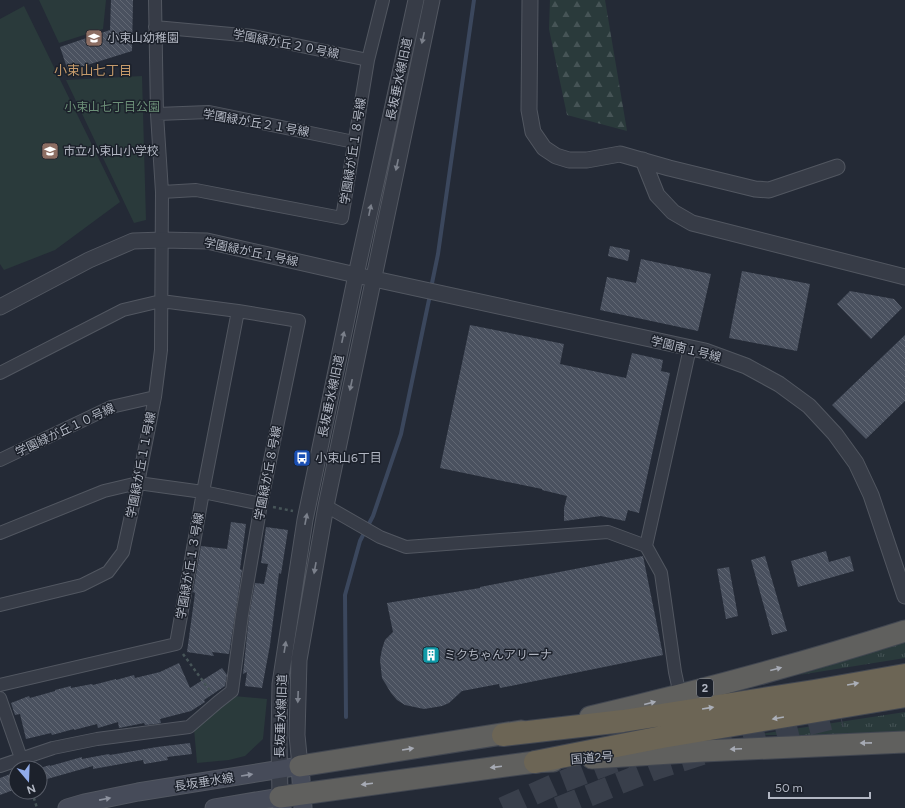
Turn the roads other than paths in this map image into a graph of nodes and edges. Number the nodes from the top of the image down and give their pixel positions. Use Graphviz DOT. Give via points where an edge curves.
graph roads {
  1 [pos="155,0"];
  2 [pos="383,0"];
  3 [pos="416,0"];
  4 [pos="432,0"];
  5 [pos="530,0"];
  6 [pos="155,27"];
  7 [pos="368,60"];
  8 [pos="157,114"];
  9 [pos="354,142"];
  10 [pos="644,160"];
  11 [pos="837,167"];
  12 [pos="162,192"];
  13 [pos="163,240"];
  14 [pos="356,275"];
  15 [pos="905,277"];
  16 [pos="373,279"];
  17 [pos="400,284"];
  18 [pos="161,301"];
  19 [pos="0,307"];
  20 [pos="238,311"];
  21 [pos="690,348"];
  22 [pos="0,373"];
  23 [pos="154,397"];
  24 [pos="0,460"];
  25 [pos="138,483"];
  26 [pos="203,492"];
  27 [pos="261,504"];
  28 [pos="326,506"];
  29 [pos="0,533"];
  30 [pos="646,546"];
  31 [pos="905,596"];
  32 [pos="0,605"];
  33 [pos="905,631"];
  34 [pos="905,674"];
  35 [pos="0,684"];
  36 [pos="680,695"];
  37 [pos="905,696"];
  38 [pos="0,698"];
  39 [pos="503,735"];
  40 [pos="905,742"];
  41 [pos="21,758"];
  42 [pos="535,762"];
  43 [pos="0,766"];
  44 [pos="300,766"];
  45 [pos="279,770"];
  46 [pos="302,800"];
  47 [pos="281,802"];
  48 [pos="67,808"];
  49 [pos="214,808"];
  1 -- 6 [label="street, 学園緑が丘１１号線"];
  2 -- 7 [label="street, 学園緑が丘１８号線"];
  14 -- 3 [label="street, 長坂垂水線旧道, one-way"];
  4 -- 16 [label="street, 長坂垂水線旧道, one-way"];
  5 -- 10 [label="street" via="529,110 533,132 544,148 556,156 569,160 587,160 620,154"];
  6 -- 7 [label="street, 学園緑が丘２０号線" via="253,36"];
  6 -- 8 [label="street, 学園緑が丘１１号線"];
  7 -- 9 [label="street, 学園緑が丘１８号線"];
  8 -- 9 [label="street, 学園緑が丘２１号線" via="209,112"];
  8 -- 12 [label="street, 学園緑が丘１１号線"];
  9 -- 12 [label="street, 学園緑が丘１８号線" via="342,218 196,190"];
  10 -- 11 [label="street" via="755,189 769,190"];
  10 -- 15 [label="street" via="657,195 673,212 692,223"];
  12 -- 13 [label="street, 学園緑が丘１１号線"];
  13 -- 14 [label="street, 学園緑が丘１号線" via="207,241"];
  13 -- 18 [label="street, 学園緑が丘１１号線"];
  13 -- 19 [label="street, 学園緑が丘１号線" via="133,241 89,260"];
  14 -- 16 [label="street, 学園緑が丘１号線"];
  45 -- 14 [label="street, 長坂垂水線旧道, one-way" via="280,684 295,584"];
  16 -- 17 [label="street, 学園緑が丘１号線"];
  16 -- 28 [label="street, 長坂垂水線旧道, one-way"];
  17 -- 21 [label="street, 学園南１号線"];
  18 -- 20 [label="street, 学園緑が丘８号線"];
  18 -- 22 [label="street, 学園緑が丘８号線" via="124,310"];
  18 -- 23 [label="street, 学園緑が丘１１号線" via="161,350"];
  20 -- 26 [label="street, 学園緑が丘１３号線"];
  20 -- 27 [label="street, 学園緑が丘８号線" via="299,321"];
  21 -- 30 [label="street"];
  21 -- 31 [label="street, 学園南１号線" via="746,366 779,384 809,406 835,434 856,462 871,495"];
  23 -- 24 [label="street, 学園緑が丘１０号線" via="111,407"];
  23 -- 25 [label="street, 学園緑が丘１１号線"];
  25 -- 26 [label="street"];
  25 -- 29 [label="street" via="104,491"];
  25 -- 32 [label="street, 学園緑が丘１１号線" via="123,552 108,572 82,585"];
  26 -- 27 [label="street"];
  26 -- 35 [label="street, 学園緑が丘１３号線" via="176,644"];
  27 -- 41 [label="street, 学園緑が丘８号線" via="232,691 188,727 53,748"];
  28 -- 30 [label="street" via="380,538 406,547 608,532"];
  28 -- 44 [label="street, 長坂垂水線旧道, one-way" via="299,660 297,735"];
  30 -- 36 [label="street" via="660,573"];
  36 -- 33 [label="highway, 2, one-way"];
  39 -- 34 [label="highway, one-way" via="623,721"];
  39 -- 36 [label="highway, 2, one-way"];
  37 -- 42 [label="highway, one-way" via="662,737"];
  38 -- 41 [label="street"];
  44 -- 39 [label="highway, 2, one-way"];
  40 -- 42 [label="highway, 国道2号, one-way"];
  41 -- 43 [label="street, 学園緑が丘８号線"];
  42 -- 46 [label="highway, 国道2号, one-way"];
  44 -- 45 [label="main road, 長坂垂水線"];
  44 -- 46 [label="main road"];
  45 -- 47 [label="street, 長坂垂水線旧道"];
  48 -- 45 [label="main road, 長坂垂水線, one-way" via="138,792"];
  46 -- 47 [label="highway, 国道2号"];
  47 -- 49 [label="main road"];
}
